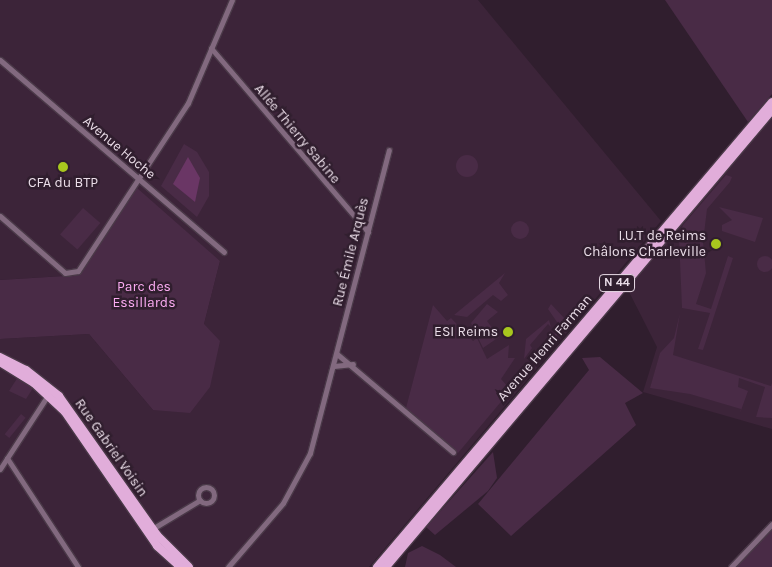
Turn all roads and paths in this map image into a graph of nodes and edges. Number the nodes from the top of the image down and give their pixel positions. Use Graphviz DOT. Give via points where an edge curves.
graph roads {
  1 [pos="232,0"];
  2 [pos="211,48"];
  3 [pos="0,60"];
  4 [pos="5,65"];
  5 [pos="0,70"];
  6 [pos="772,102"];
  7 [pos="772,110"];
  8 [pos="389,150"];
  9 [pos="140,180"];
  10 [pos="0,216"];
  11 [pos="368,232"];
  12 [pos="224,252"];
  13 [pos="0,357"];
  14 [pos="336,357"];
  15 [pos="0,362"];
  16 [pos="353,364"];
  17 [pos="334,366"];
  18 [pos="48,395"];
  19 [pos="453,452"];
  20 [pos="7,458"];
  21 [pos="0,469"];
  22 [pos="200,500"];
  23 [pos="772,524"];
  24 [pos="152,529"];
  25 [pos="78,567"];
  26 [pos="180,567"];
  27 [pos="188,567"];
  28 [pos="228,567"];
  29 [pos="377,567"];
  30 [pos="386,567"];
  31 [pos="731,567"];
  1 -- 2 [label="street"];
  2 -- 9 [label="street" via="188,102"];
  2 -- 11 [label="street, Allée Thierry Sabine"];
  3 -- 4 [label="street, Avenue Hoche"];
  4 -- 5 [label="street"];
  4 -- 9 [label="street, Avenue Hoche"];
  6 -- 29 [label="main road, Avenue Henri Farman / N 44"];
  7 -- 30 [label="main road, Avenue Henri Farman / N 44"];
  8 -- 11 [label="street, Rue Émile Arquès"];
  9 -- 10 [label="street" via="121,200 78,271 65,273"];
  9 -- 12 [label="street, Avenue Hoche"];
  11 -- 14 [label="street, Rue Émile Arquès"];
  13 -- 24 [label="main road, Rue Gabriel Voisin" via="26,370 59,396"];
  14 -- 16 [label="street"];
  14 -- 17 [label="street, Rue Émile Arquès"];
  15 -- 18 [label="main road"];
  16 -- 17 [label="street"];
  16 -- 19 [label="street"];
  17 -- 28 [label="street, Rue Émile Arquès" via="300,474 283,503"];
  18 -- 20 [label="street"];
  18 -- 26 [label="main road" via="76,426 157,546"];
  20 -- 21 [label="street"];
  20 -- 25 [label="street"];
  22 -- 24 [label="street"];
  23 -- 31 [label="street" via="760,542"];
  24 -- 27 [label="main road, Rue Gabriel Voisin"];
}
